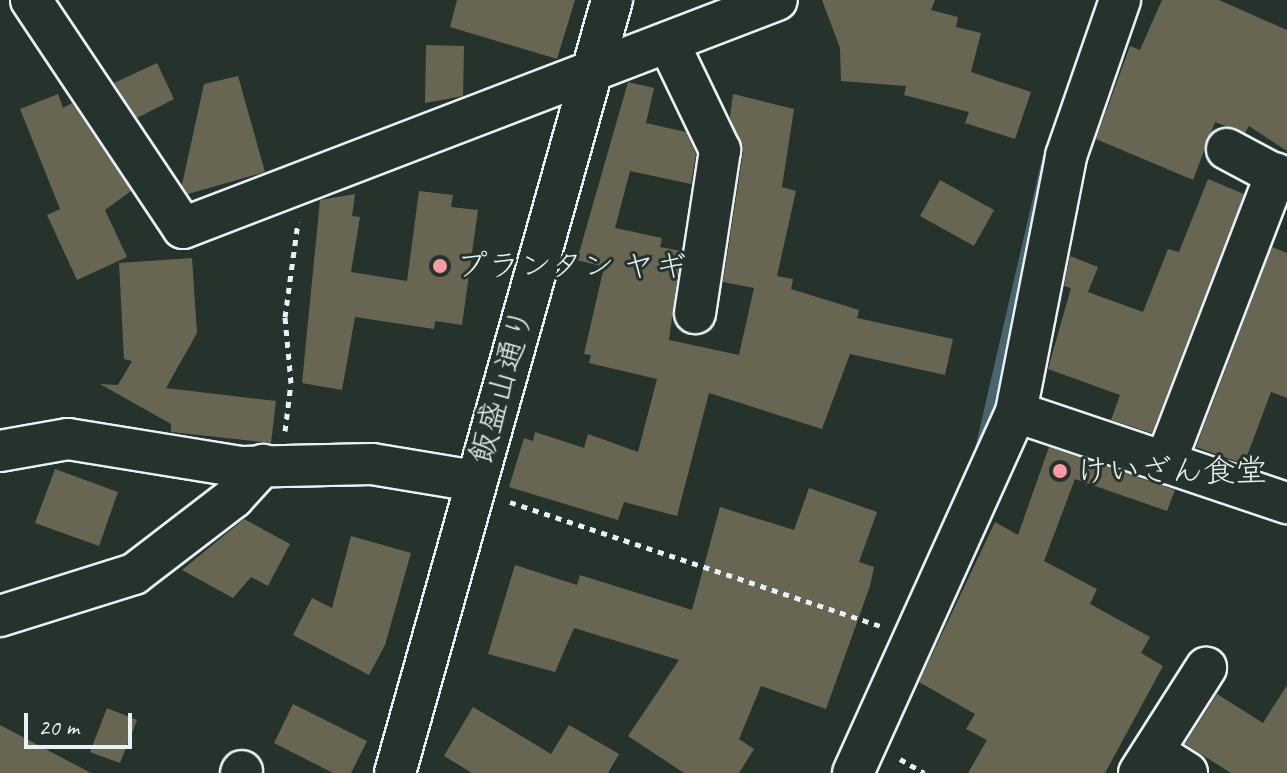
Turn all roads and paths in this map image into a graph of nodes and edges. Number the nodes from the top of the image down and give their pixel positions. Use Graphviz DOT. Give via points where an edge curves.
graph roads {
  1 [pos="31,0"];
  2 [pos="612,0"];
  3 [pos="777,0"];
  4 [pos="1120,0"];
  5 [pos="669,44"];
  6 [pos="591,74"];
  7 [pos="1227,149"];
  8 [pos="1281,178"];
  9 [pos="303,183"];
  10 [pos="695,313"];
  11 [pos="1016,412"];
  12 [pos="0,451"];
  13 [pos="1165,463"];
  14 [pos="271,464"];
  15 [pos="486,490"];
  16 [pos="1287,503"];
  17 [pos="0,616"];
  18 [pos="915,638"];
  19 [pos="1206,668"];
  20 [pos="1146,762"];
  21 [pos="395,773"];
  22 [pos="853,773"];
  23 [pos="1187,773"];
  1 -- 9 [label="street" via="183,228"];
  2 -- 6 [label="street, 飯盛山通り"];
  3 -- 5 [label="street"];
  4 -- 11 [label="street" via="1066,156"];
  5 -- 6 [label="street"];
  5 -- 10 [label="street" via="720,150"];
  6 -- 9 [label="street"];
  6 -- 15 [label="street, 飯盛山通り"];
  7 -- 8 [label="street"];
  8 -- 13 [label="street"];
  9 -- 14 [label="path" via="285,317 291,383"];
  11 -- 13 [label="street"];
  11 -- 18 [label="street"];
  12 -- 14 [label="street" via="68,439 241,467"];
  13 -- 16 [label="street"];
  14 -- 15 [label="street" via="372,464"];
  14 -- 17 [label="street" via="134,574"];
  15 -- 18 [label="path"];
  15 -- 21 [label="street, 飯盛山通り"];
  18 -- 22 [label="street"];
  19 -- 20 [label="street"];
  20 -- 23 [label="street"];
}
